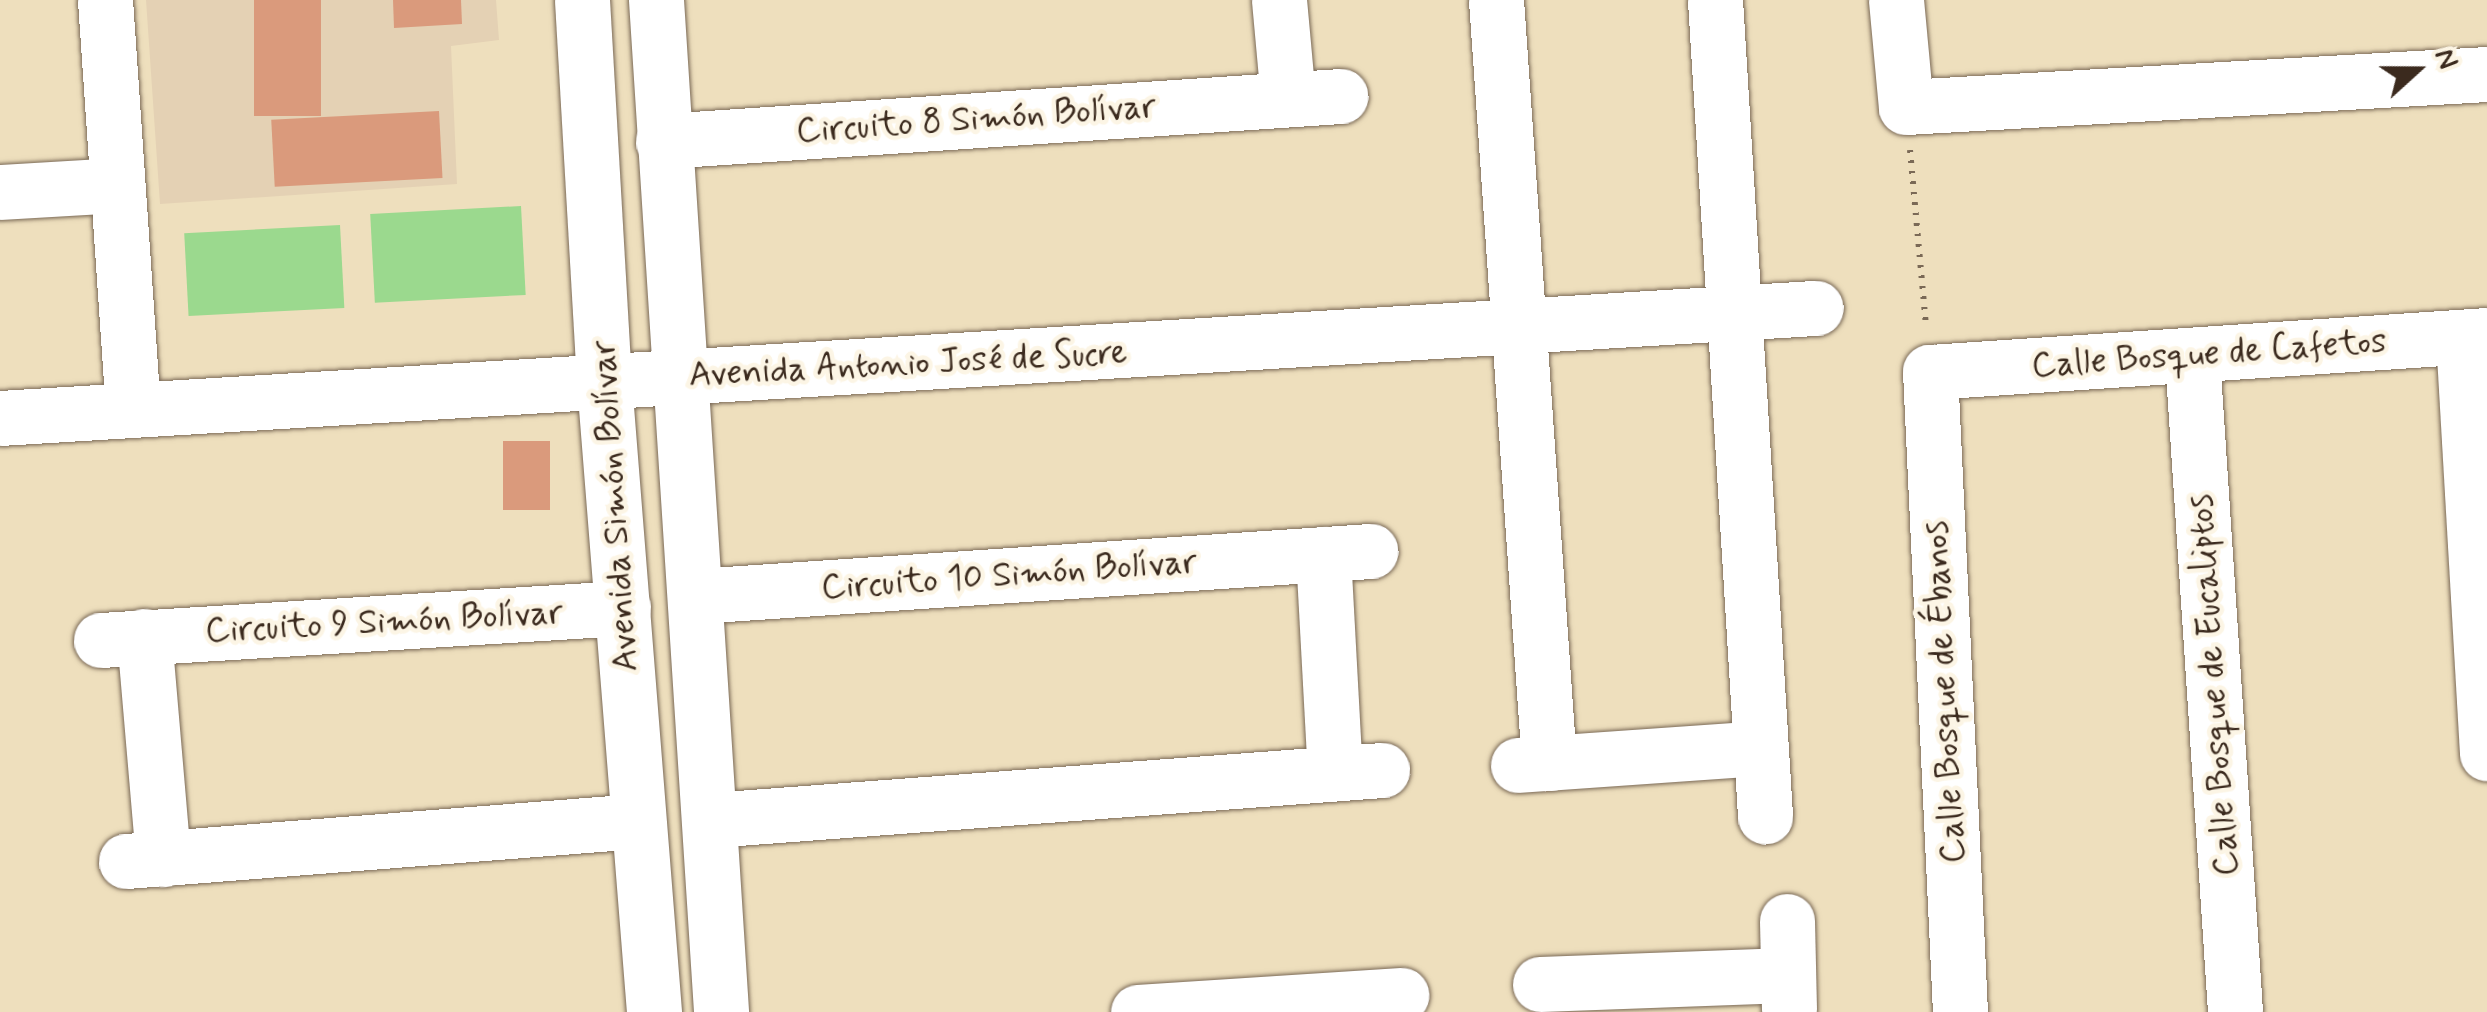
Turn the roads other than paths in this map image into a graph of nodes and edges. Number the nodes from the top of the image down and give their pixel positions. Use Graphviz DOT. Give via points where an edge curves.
graph roads {
  1 [pos="105,0"];
  2 [pos="582,0"];
  3 [pos="656,0"];
  4 [pos="1280,0"];
  5 [pos="1496,0"];
  6 [pos="1715,0"];
  7 [pos="1896,0"];
  8 [pos="2487,74"];
  9 [pos="1342,96"];
  10 [pos="1288,98"];
  11 [pos="663,141"];
  12 [pos="117,185"];
  13 [pos="0,192"];
  14 [pos="1816,308"];
  15 [pos="1737,313"];
  16 [pos="1523,326"];
  17 [pos="2475,336"];
  18 [pos="2192,357"];
  19 [pos="1930,372"];
  20 [pos="679,378"];
  21 [pos="604,382"];
  22 [pos="134,408"];
  23 [pos="0,418"];
  24 [pos="696,596"];
  25 [pos="623,608"];
  26 [pos="1760,748"];
  27 [pos="2487,753"];
  28 [pos="1764,816"];
  29 [pos="711,820"];
  30 [pos="638,822"];
  31 [pos="1786,921"];
  32 [pos="1562,993"];
  33 [pos="1788,994"];
  34 [pos="1400,995"];
  35 [pos="1344,1005"];
  36 [pos="654,1012"];
  37 [pos="721,1012"];
  38 [pos="1138,1012"];
  39 [pos="1960,1012"];
  40 [pos="2235,1012"];
  1 -- 12 [label="street"];
  2 -- 21 [label="street, Avenida Simón Bolívar"];
  3 -- 11 [label="street, Avenida Simón Bolívar"];
  4 -- 10 [label="street"];
  5 -- 16 [label="street"];
  6 -- 15 [label="street"];
  7 -- 8 [label="street" via="1906,107"];
  9 -- 10 [label="street, Circuito 8 Simón Bolívar"];
  10 -- 11 [label="street, Circuito 8 Simón Bolívar"];
  11 -- 20 [label="street, Avenida Simón Bolívar"];
  12 -- 13 [label="street"];
  12 -- 22 [label="street"];
  14 -- 15 [label="street, Avenida Antonio José de Sucre"];
  15 -- 16 [label="street, Avenida Antonio José de Sucre"];
  15 -- 26 [label="street"];
  16 -- 20 [label="street, Avenida Antonio José de Sucre"];
  16 -- 26 [label="street" via="1534,764"];
  17 -- 18 [label="street, Calle Bosque de Cafetos"];
  17 -- 27 [label="street"];
  18 -- 19 [label="street, Calle Bosque de Cafetos"];
  18 -- 40 [label="street, Calle Bosque de Eucaliptos"];
  19 -- 39 [label="street, Calle Bosque de Ébanos"];
  20 -- 21 [label="street, Avenida Antonio José de Sucre"];
  20 -- 24 [label="street, Avenida Simón Bolívar"];
  21 -- 22 [label="street, Avenida Antonio José de Sucre"];
  21 -- 25 [label="street, Avenida Simón Bolívar"];
  22 -- 23 [label="street, Avenida Antonio José de Sucre"];
  24 -- 29 [label="street, Avenida Simón Bolívar"];
  24 -- 29 [label="street, Circuito 10 Simón Bolívar" via="1346,552 1358,772"];
  25 -- 30 [label="street, Avenida Simón Bolívar"];
  25 -- 30 [label="street, Circuito 9 Simón Bolívar" via="122,638 144,860"];
  26 -- 28 [label="street"];
  29 -- 37 [label="street, Avenida Simón Bolívar"];
  30 -- 36 [label="street, Avenida Simón Bolívar"];
  31 -- 33 [label="street"];
  32 -- 33 [label="street"];
  34 -- 35 [label="street"];
  35 -- 38 [label="street"];
}
